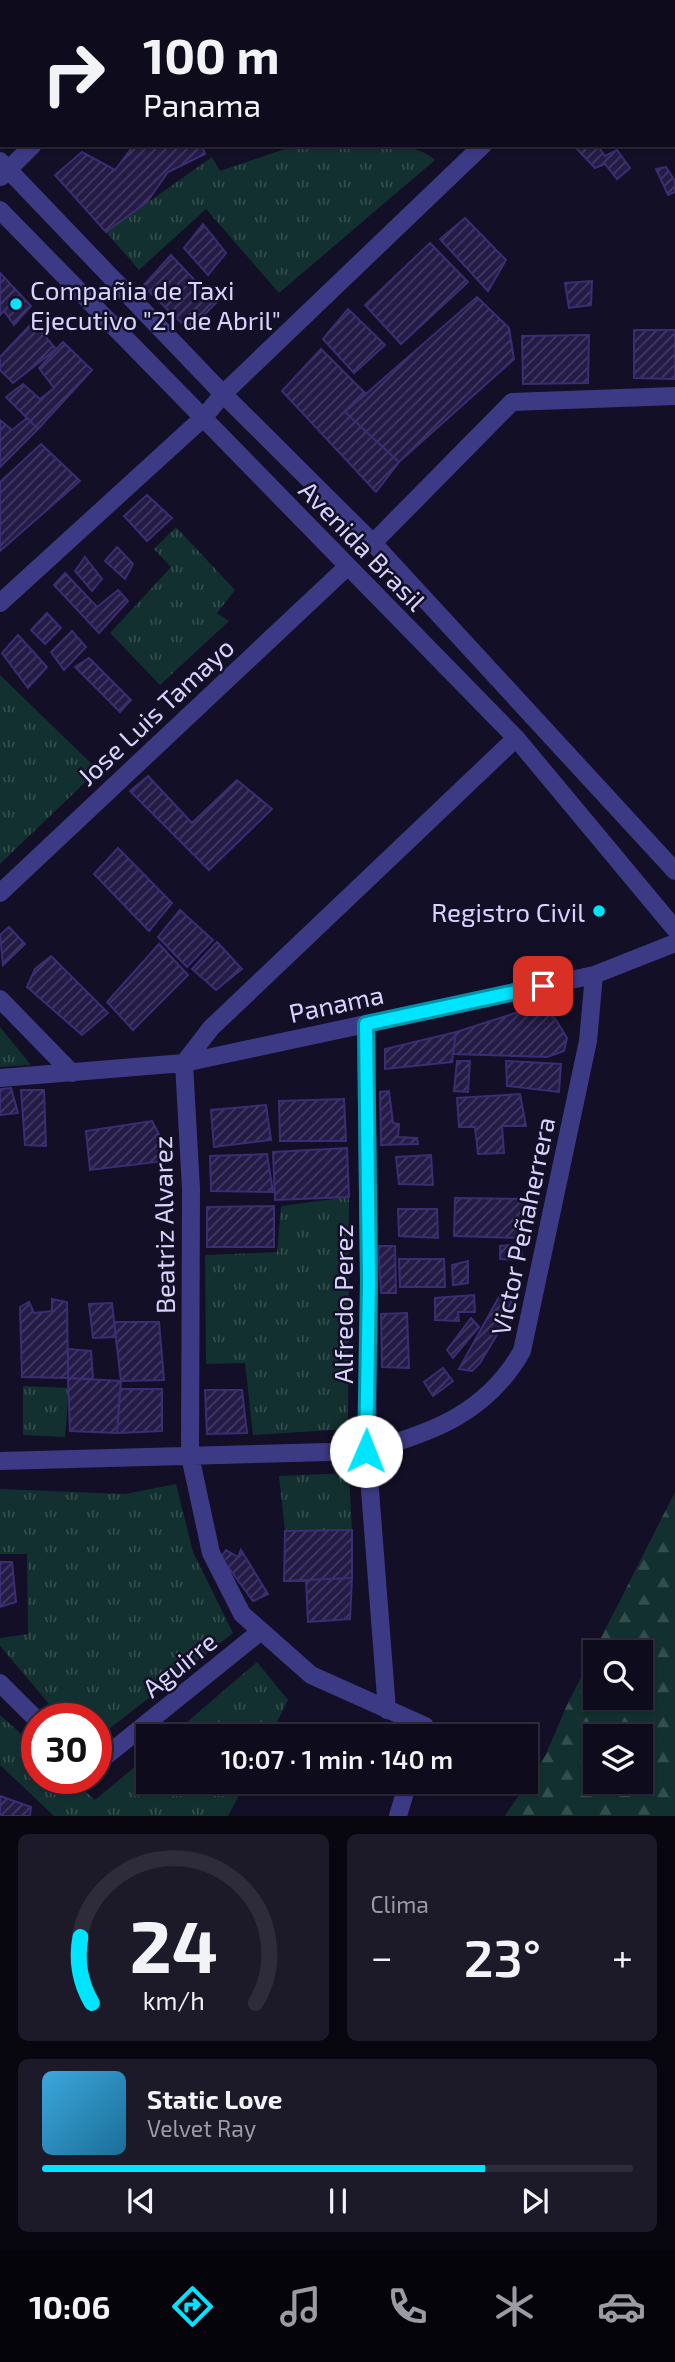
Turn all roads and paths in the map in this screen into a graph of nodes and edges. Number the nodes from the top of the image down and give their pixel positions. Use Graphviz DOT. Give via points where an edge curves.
graph roads {
  1 [pos="31,147"];
  2 [pos="481,147"];
  3 [pos="3,170"];
  4 [pos="0,210"];
  5 [pos="223,394"];
  6 [pos="675,396"];
  7 [pos="204,417"];
  8 [pos="373,543"];
  9 [pos="347,568"];
  10 [pos="0,603"];
  11 [pos="516,738"];
  12 [pos="675,871"];
  13 [pos="0,893"];
  14 [pos="675,929"];
  15 [pos="675,943"];
  16 [pos="594,975"];
  17 [pos="0,999"];
  18 [pos="366,1024"];
  19 [pos="184,1063"];
  20 [pos="72,1073"];
  21 [pos="0,1078"];
  22 [pos="366,1451"];
  23 [pos="190,1456"];
  24 [pos="0,1461"];
  25 [pos="261,1631"];
  26 [pos="0,1683"];
  27 [pos="21,1704"];
  28 [pos="387,1710"];
  29 [pos="420,1724"];
  30 [pos="112,1751"];
  31 [pos="404,1794"];
  32 [pos="398,1816"];
  1 -- 3 [label="street"];
  2 -- 5 [label="street"];
  3 -- 5 [label="street, Avenida Brasil"];
  4 -- 7 [label="street, Avenida Brasil"];
  5 -- 7 [label="street"];
  5 -- 8 [label="street, Avenida Brasil"];
  6 -- 8 [label="street" via="512,402"];
  7 -- 9 [label="street, Avenida Brasil"];
  7 -- 10 [label="street"];
  8 -- 12 [label="street, Avenida Brasil"];
  9 -- 11 [label="street, Avenida Brasil"];
  9 -- 13 [label="street, Jose Luis Tamayo"];
  11 -- 14 [label="street, Avenida Brasil"];
  11 -- 19 [label="street" via="211,1028"];
  15 -- 16 [label="street, Panama"];
  16 -- 18 [label="street, Panama"];
  16 -- 22 [label="street, Victor Peñaherrera" via="588,1041 522,1352 509,1374 472,1409 416,1437"];
  17 -- 20 [label="street"];
  18 -- 19 [label="street, Panama"];
  18 -- 22 [label="street, Alfredo Perez"];
  19 -- 20 [label="street, Panama"];
  19 -- 23 [label="street, Beatriz Alvarez" via="191,1189"];
  20 -- 21 [label="street, Panama"];
  22 -- 23 [label="street, Victor Peñaherrera"];
  22 -- 28 [label="street, Alfredo Perez"];
  23 -- 24 [label="street, Victor Peñaherrera"];
  23 -- 25 [label="street, Beatriz Alvarez" via="211,1553 242,1614"];
  25 -- 28 [label="street, Beatriz Alvarez" via="311,1675"];
  25 -- 30 [label="street, Aguirre"];
  26 -- 27 [label="street"];
  28 -- 29 [label="street, Beatriz Alvarez"];
  31 -- 32 [label="street"];
}
